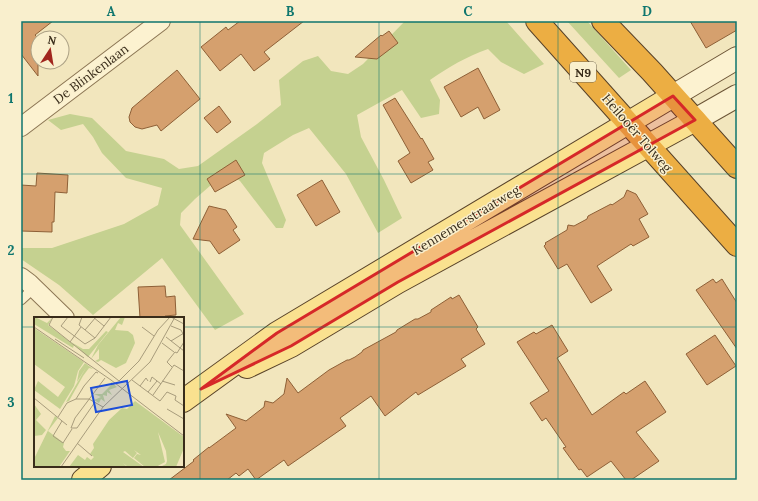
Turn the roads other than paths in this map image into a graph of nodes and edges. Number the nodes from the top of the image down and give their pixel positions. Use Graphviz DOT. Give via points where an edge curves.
graph roads {
  1 [pos="161,21"];
  2 [pos="537,21"];
  3 [pos="603,21"];
  4 [pos="737,58"];
  5 [pos="673,96"];
  6 [pos="737,96"];
  7 [pos="695,120"];
  8 [pos="628,123"];
  9 [pos="21,127"];
  10 [pos="649,146"];
  11 [pos="737,167"];
  12 [pos="737,245"];
  13 [pos="25,288"];
  14 [pos="64,317"];
  15 [pos="201,389"];
  16 [pos="184,400"];
  17 [pos="99,467"];
  18 [pos="83,480"];
  1 -- 9 [label="street, De Blinkenlaan"];
  2 -- 8 [label="highway, Heilooër Tolweg / N9"];
  3 -- 5 [label="highway"];
  4 -- 5 [label="main road, Kennemerstraatweg"];
  5 -- 7 [label="highway"];
  5 -- 8 [label="main road, Kennemerstraatweg"];
  6 -- 7 [label="main road, Kennemerstraatweg"];
  7 -- 10 [label="main road, Kennemerstraatweg"];
  7 -- 11 [label="highway"];
  8 -- 10 [label="highway, Heilooër Tolweg / N9"];
  8 -- 15 [label="main road, Kennemerstraatweg" via="277,333"];
  10 -- 12 [label="highway, Heilooër Tolweg / N9"];
  10 -- 15 [label="main road, Kennemerstraatweg" via="398,282 291,346"];
  13 -- 14 [label="street"];
  15 -- 16 [label="main road, Kennemerstraatweg"];
  17 -- 18 [label="main road"];
}
